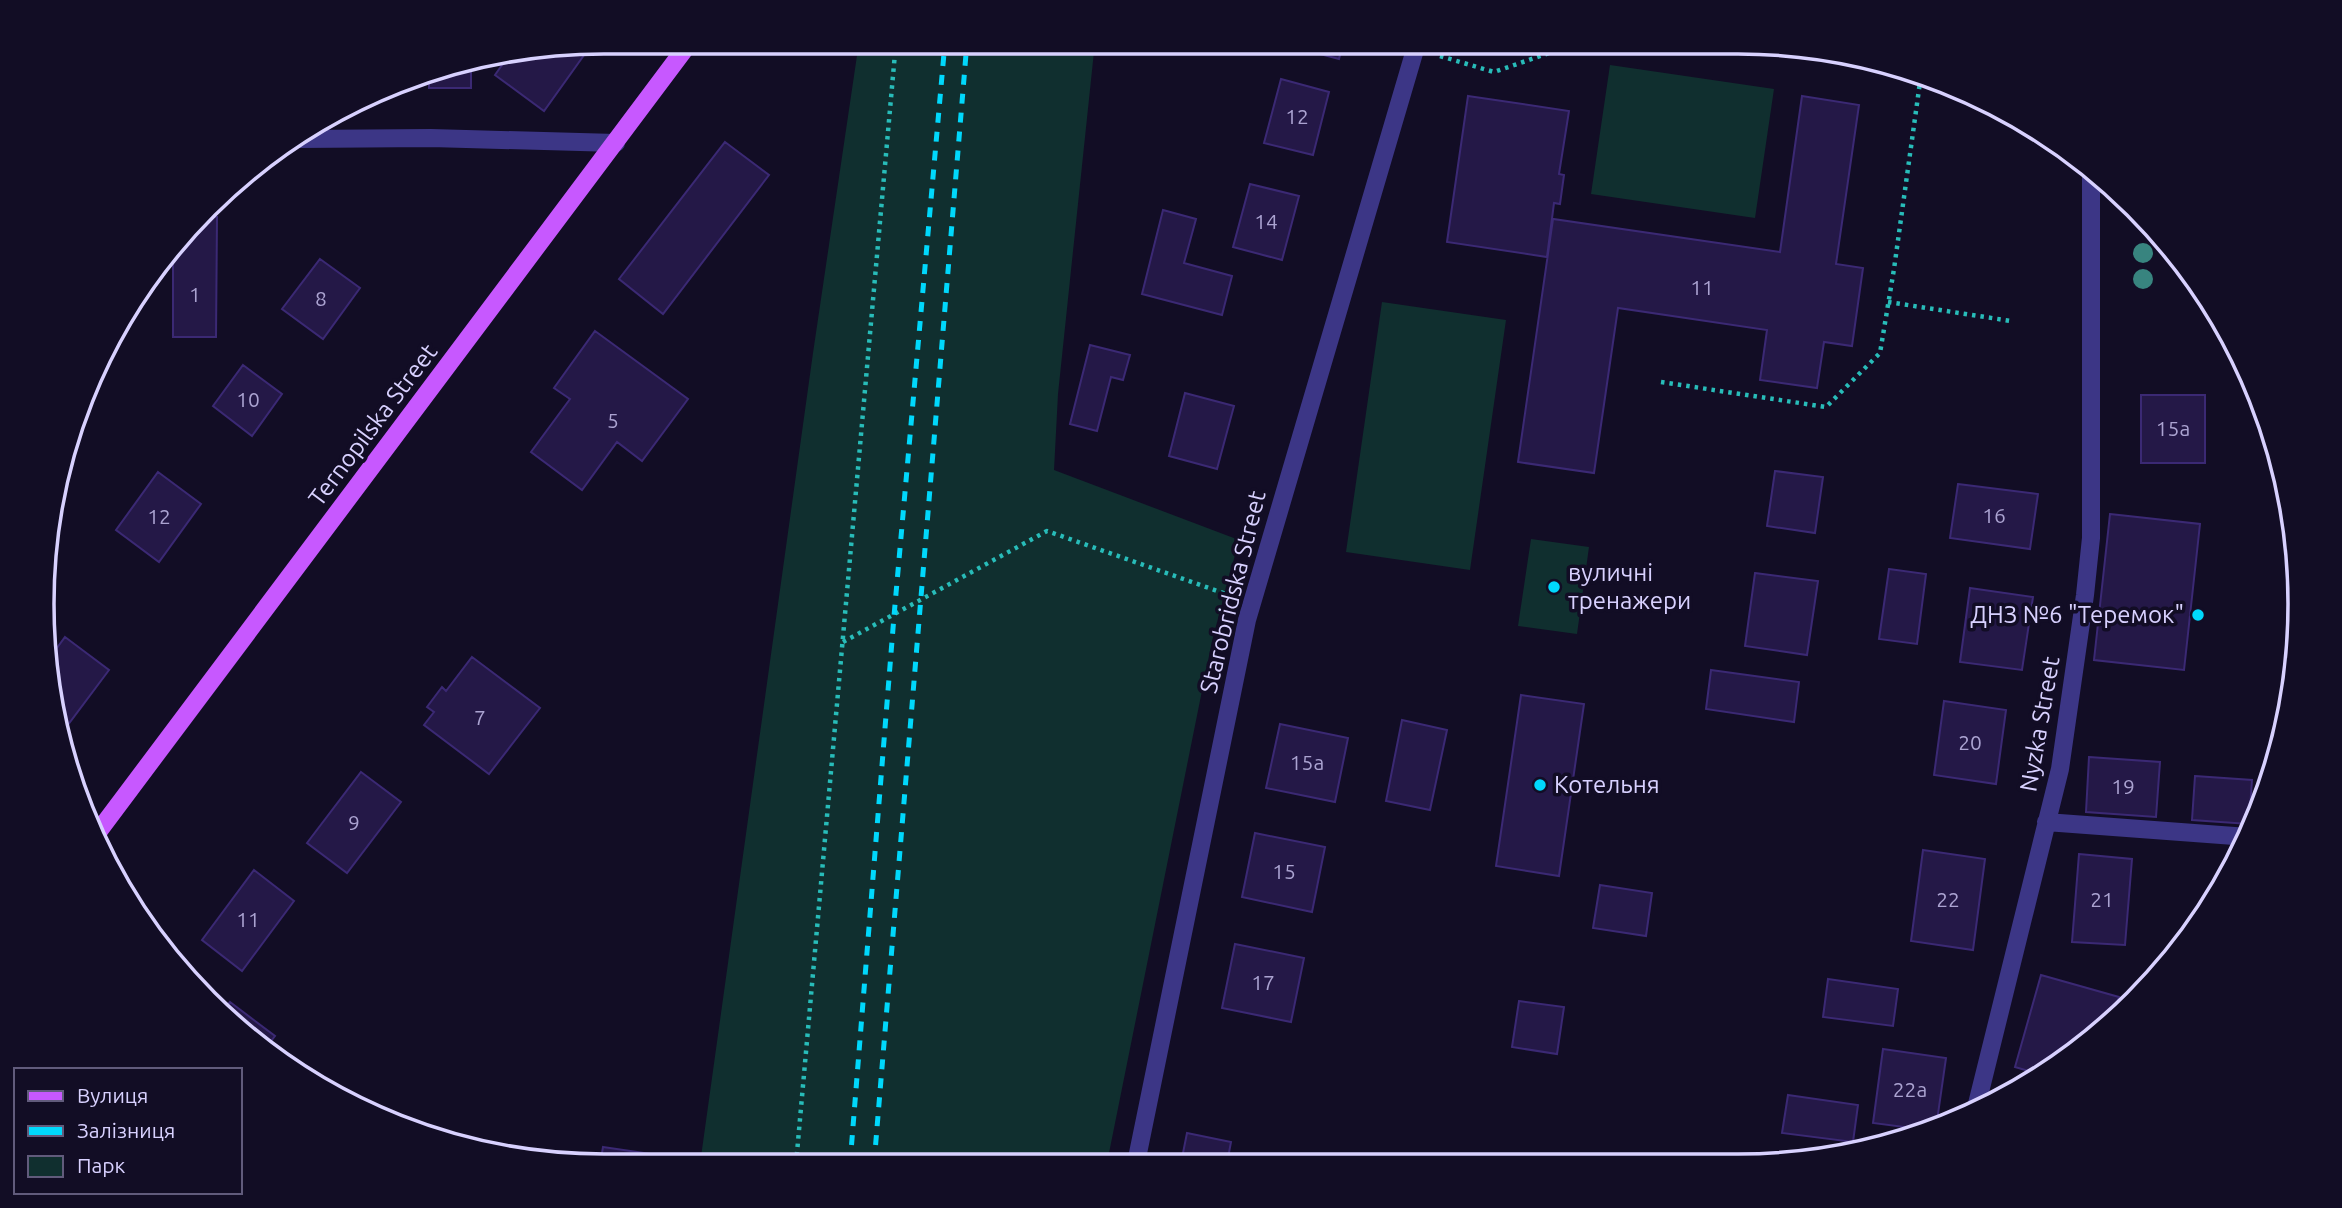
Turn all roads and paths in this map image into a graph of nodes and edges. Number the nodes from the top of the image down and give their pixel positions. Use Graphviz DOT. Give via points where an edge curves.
graph roads {
  1 [pos="681,54"];
  2 [pos="895,54"];
  3 [pos="1414,54"];
  4 [pos="1546,54"];
  5 [pos="1436,55"];
  6 [pos="1920,85"];
  7 [pos="312,139"];
  8 [pos="616,143"];
  9 [pos="2091,183"];
  10 [pos="1888,302"];
  11 [pos="2011,320"];
  12 [pos="1661,382"];
  13 [pos="1247,620"];
  14 [pos="842,642"];
  15 [pos="2046,822"];
  16 [pos="102,827"];
  17 [pos="2236,836"];
  18 [pos="1978,1098"];
  19 [pos="797,1154"];
  20 [pos="1138,1154"];
  1 -- 8 [label="main road, Ternopilska Street"];
  2 -- 14 [label="path"];
  3 -- 13 [label="street, Starobridska Street"];
  4 -- 5 [label="path" via="1494,72"];
  6 -- 10 [label="path"];
  7 -- 8 [label="street"];
  8 -- 16 [label="main road, Ternopilska Street"];
  9 -- 15 [label="street, Nyzka Street" via="2091,538 2060,769"];
  10 -- 11 [label="path"];
  10 -- 12 [label="path" via="1880,352 1826,407"];
  13 -- 14 [label="path" via="1225,592 1047,531"];
  13 -- 20 [label="street, Starobridska Street"];
  14 -- 19 [label="path"];
  15 -- 17 [label="street"];
  15 -- 18 [label="street, Nyzka Street"];
}
